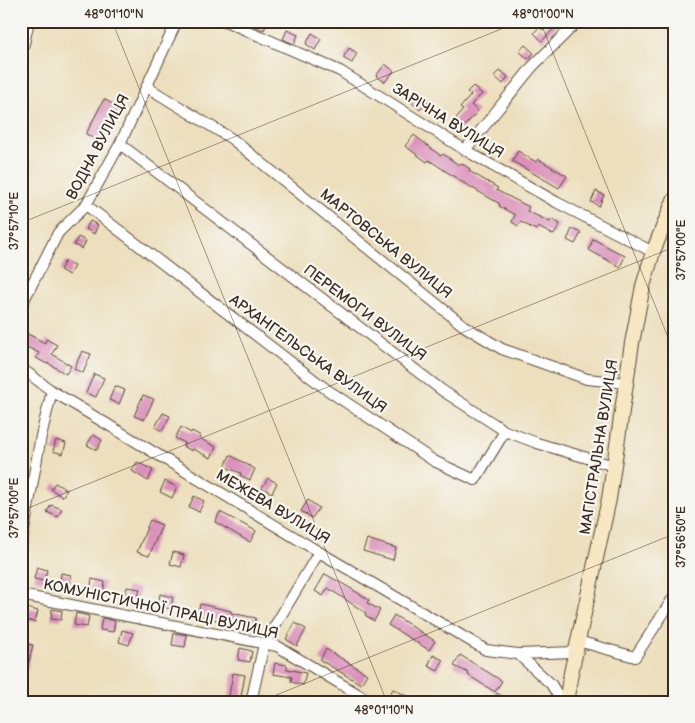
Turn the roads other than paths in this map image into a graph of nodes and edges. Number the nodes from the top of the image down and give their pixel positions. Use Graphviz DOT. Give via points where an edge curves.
graph roads {
  1 [pos="29,21"];
  2 [pos="177,21"];
  3 [pos="225,21"];
  4 [pos="578,21"];
  5 [pos="23,48"];
  6 [pos="146,87"];
  7 [pos="120,144"];
  8 [pos="465,150"];
  9 [pos="674,200"];
  10 [pos="86,205"];
  11 [pos="670,223"];
  12 [pos="654,252"];
  13 [pos="21,306"];
  14 [pos="21,368"];
  15 [pos="626,383"];
  16 [pos="52,391"];
  17 [pos="504,431"];
  18 [pos="614,466"];
  19 [pos="21,547"];
  20 [pos="319,552"];
  21 [pos="21,595"];
  22 [pos="674,597"];
  23 [pos="264,644"];
  24 [pos="576,647"];
  25 [pos="518,654"];
  26 [pos="251,702"];
  27 [pos="371,702"];
  28 [pos="564,702"];
  1 -- 5 [label="street"];
  2 -- 6 [label="street, ВОДНА ВУЛИЦЯ"];
  3 -- 8 [label="street, ЗАРІЧНА ВУЛИЦЯ" via="340,71"];
  4 -- 8 [label="street" via="532,66"];
  6 -- 7 [label="street, ВОДНА ВУЛИЦЯ"];
  6 -- 15 [label="street, МАРТОВСЬКА ВУЛИЦЯ" via="232,139 464,326 502,349 587,378"];
  7 -- 10 [label="street, ВОДНА ВУЛИЦЯ"];
  7 -- 17 [label="street, ПЕРЕМОГИ ВУЛИЦЯ" via="443,391"];
  8 -- 12 [label="street, ЗАРІЧНА ВУЛИЦЯ" via="556,202"];
  9 -- 11 [label="main road, МАГІСТРАЛЬНА ВУЛИЦЯ"];
  10 -- 13 [label="street, ВОДНА ВУЛИЦЯ" via="58,233"];
  10 -- 17 [label="street, АРХАНГЕЛЬСЬКА ВУЛИЦЯ" via="326,388 434,461 476,480"];
  11 -- 12 [label="main road, МАГІСТРАЛЬНА ВУЛИЦЯ"];
  12 -- 15 [label="main road, МАГІСТРАЛЬНА ВУЛИЦЯ" via="643,286"];
  14 -- 16 [label="street, МЕЖЕВА ВУЛИЦЯ"];
  15 -- 18 [label="main road, МАГІСТРАЛЬНА ВУЛИЦЯ"];
  16 -- 19 [label="street"];
  16 -- 20 [label="street, МЕЖЕВА ВУЛИЦЯ"];
  17 -- 18 [label="street, ПЕРЕМОГИ ВУЛИЦЯ"];
  18 -- 24 [label="main road, МАГІСТРАЛЬНА ВУЛИЦЯ"];
  20 -- 23 [label="street"];
  20 -- 25 [label="street, МЕЖЕВА ВУЛИЦЯ" via="486,650"];
  21 -- 23 [label="street, КОМУНІСТИЧНОЇ ПРАЦІ ВУЛИЦЯ"];
  22 -- 24 [label="street, МЕЖЕВА ВУЛИЦЯ" via="635,656"];
  23 -- 26 [label="street"];
  23 -- 27 [label="street, КОМУНІСТИЧНОЇ ПРАЦІ ВУЛИЦЯ" via="277,646"];
  24 -- 25 [label="street, МЕЖЕВА ВУЛИЦЯ"];
  24 -- 28 [label="main road, МАГІСТРАЛЬНА ВУЛИЦЯ"];
  25 -- 28 [label="street" via="552,684"];
}
